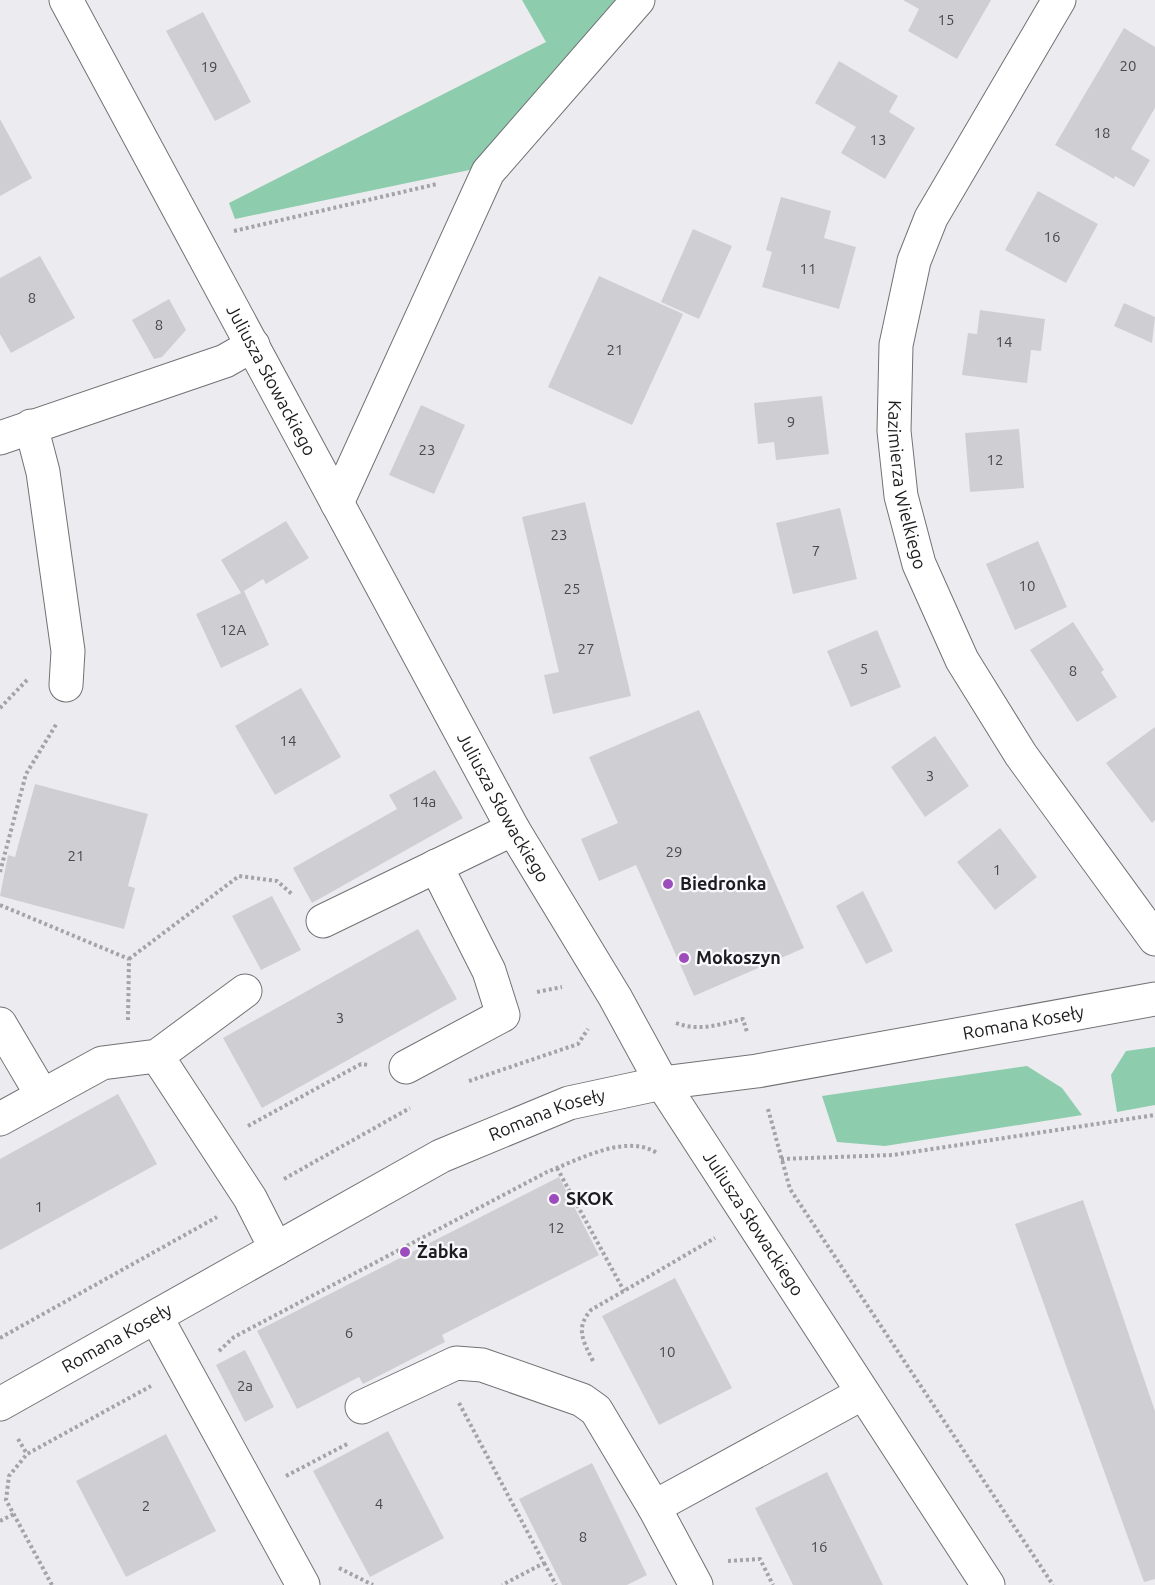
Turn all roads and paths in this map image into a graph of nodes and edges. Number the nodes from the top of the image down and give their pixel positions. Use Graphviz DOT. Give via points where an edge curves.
graph roads {
  1 [pos="66,0"];
  2 [pos="638,0"];
  3 [pos="1059,0"];
  4 [pos="488,172"];
  5 [pos="232,231"];
  6 [pos="253,345"];
  7 [pos="31,426"];
  8 [pos="0,438"];
  9 [pos="338,503"];
  10 [pos="66,685"];
  11 [pos="513,829"];
  12 [pos="436,866"];
  13 [pos="0,872"];
  14 [pos="0,905"];
  15 [pos="323,921"];
  16 [pos="1155,939"];
  17 [pos="129,959"];
  18 [pos="245,991"];
  19 [pos="1155,999"];
  20 [pos="743,1019"];
  21 [pos="672,1022"];
  22 [pos="589,1023"];
  23 [pos="0,1024"];
  24 [pos="142,1057"];
  25 [pos="406,1067"];
  26 [pos="662,1083"];
  27 [pos="459,1085"];
  28 [pos="42,1095"];
  29 [pos="765,1100"];
  30 [pos="417,1104"];
  31 [pos="1155,1115"];
  32 [pos="0,1119"];
  33 [pos="246,1127"];
  34 [pos="781,1159"];
  35 [pos="556,1168"];
  36 [pos="250,1198"];
  37 [pos="718,1236"];
  38 [pos="276,1249"];
  39 [pos="624,1291"];
  40 [pos="156,1317"];
  41 [pos="0,1338"];
  42 [pos="595,1364"];
  43 [pos="182,1369"];
  44 [pos="441,1371"];
  45 [pos="864,1393"];
  46 [pos="0,1404"];
  47 [pos="362,1407"];
  48 [pos="654,1507"];
  49 [pos="14,1514"];
  50 [pos="0,1521"];
  51 [pos="544,1563"];
  52 [pos="690,1575"];
  53 [pos="52,1585"];
  54 [pos="303,1585"];
  55 [pos="502,1585"];
  56 [pos="556,1585"];
  57 [pos="774,1585"];
  58 [pos="988,1585"];
  59 [pos="1053,1585"];
  1 -- 6 [label="street, Juliusza Słowackiego"];
  2 -- 4 [label="street"];
  3 -- 16 [label="street, Kazimierza Wielkiego" via="931,218 914,261 896,345 894,431 899,485 919,564 962,660 1021,755"];
  4 -- 5 [label="path"];
  4 -- 9 [label="street"];
  6 -- 7 [label="street" via="225,361"];
  6 -- 9 [label="street, Juliusza Słowackiego"];
  7 -- 8 [label="street"];
  7 -- 10 [label="street" via="43,472 68,651"];
  9 -- 11 [label="street, Juliusza Słowackiego"];
  10 -- 13 [label="path" via="57,722 26,774"];
  11 -- 12 [label="street"];
  11 -- 26 [label="street, Juliusza Słowackiego"];
  12 -- 15 [label="street"];
  12 -- 25 [label="street" via="489,971 503,1015"];
  14 -- 17 [label="path"];
  15 -- 17 [label="path" via="277,880 239,876"];
  17 -- 24 [label="path"];
  18 -- 24 [label="street"];
  19 -- 26 [label="street, Romana Koseły" via="757,1071"];
  20 -- 21 [label="path" via="705,1028"];
  22 -- 27 [label="path" via="578,1044"];
  23 -- 28 [label="street"];
  24 -- 28 [label="street" via="102,1063"];
  24 -- 36 [label="street"];
  25 -- 33 [label="path" via="361,1064"];
  26 -- 38 [label="street, Romana Koseły" via="570,1103 441,1156"];
  26 -- 45 [label="street, Juliusza Słowackiego"];
  28 -- 32 [label="street"];
  29 -- 34 [label="path"];
  30 -- 36 [label="path"];
  31 -- 34 [label="path" via="892,1155"];
  34 -- 59 [label="path" via="790,1189"];
  35 -- 39 [label="path"];
  36 -- 38 [label="street"];
  36 -- 41 [label="path"];
  37 -- 39 [label="path"];
  38 -- 40 [label="street, Romana Koseły"];
  39 -- 42 [label="path" via="583,1319 580,1331"];
  40 -- 43 [label="street"];
  40 -- 46 [label="street, Romana Koseły"];
  43 -- 49 [label="path" via="27,1454 9,1476 6,1489 6,1500"];
  43 -- 54 [label="street"];
  44 -- 47 [label="street"];
  44 -- 48 [label="street" via="456,1363 482,1365 582,1400 596,1410"];
  44 -- 51 [label="path"];
  45 -- 48 [label="street"];
  45 -- 58 [label="street, Juliusza Słowackiego"];
  48 -- 52 [label="street"];
  49 -- 50 [label="path"];
  49 -- 53 [label="path"];
  51 -- 55 [label="path"];
  51 -- 56 [label="path"];
  52 -- 57 [label="path" via="760,1559"];
}
